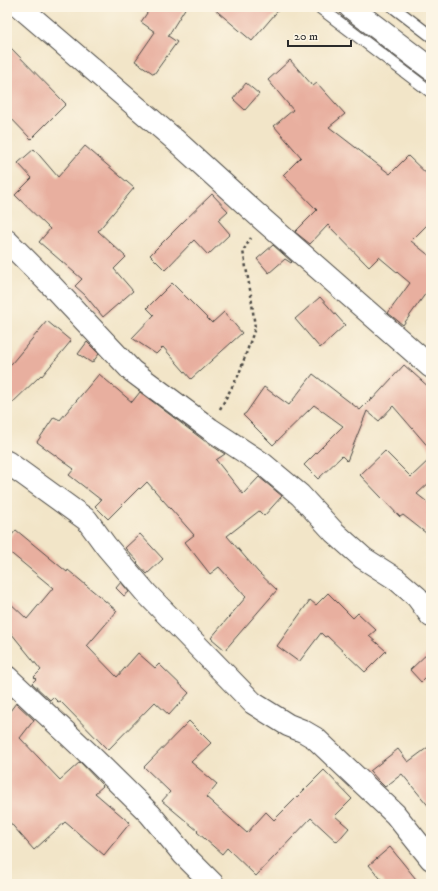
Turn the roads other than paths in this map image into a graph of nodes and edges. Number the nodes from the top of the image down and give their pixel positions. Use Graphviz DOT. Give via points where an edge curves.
graph roads {
  1 [pos="20,7"];
  2 [pos="320,7"];
  3 [pos="350,7"];
  4 [pos="393,7"];
  5 [pos="431,36"];
  6 [pos="431,69"];
  7 [pos="431,92"];
  8 [pos="7,241"];
  9 [pos="431,367"];
  10 [pos="7,462"];
  11 [pos="431,616"];
  12 [pos="7,678"];
  13 [pos="431,859"];
  14 [pos="213,884"];
  1 -- 9 [label="street" via="174,139"];
  2 -- 7 [label="lane"];
  3 -- 6 [label="street"];
  4 -- 5 [label="lane"];
  8 -- 11 [label="street" via="132,371 210,429 263,464 300,495 334,532 363,558 396,579 417,597"];
  10 -- 13 [label="street" via="87,520 146,593 253,703 315,738 395,814"];
  12 -- 14 [label="street" via="150,814 184,855"];
}
